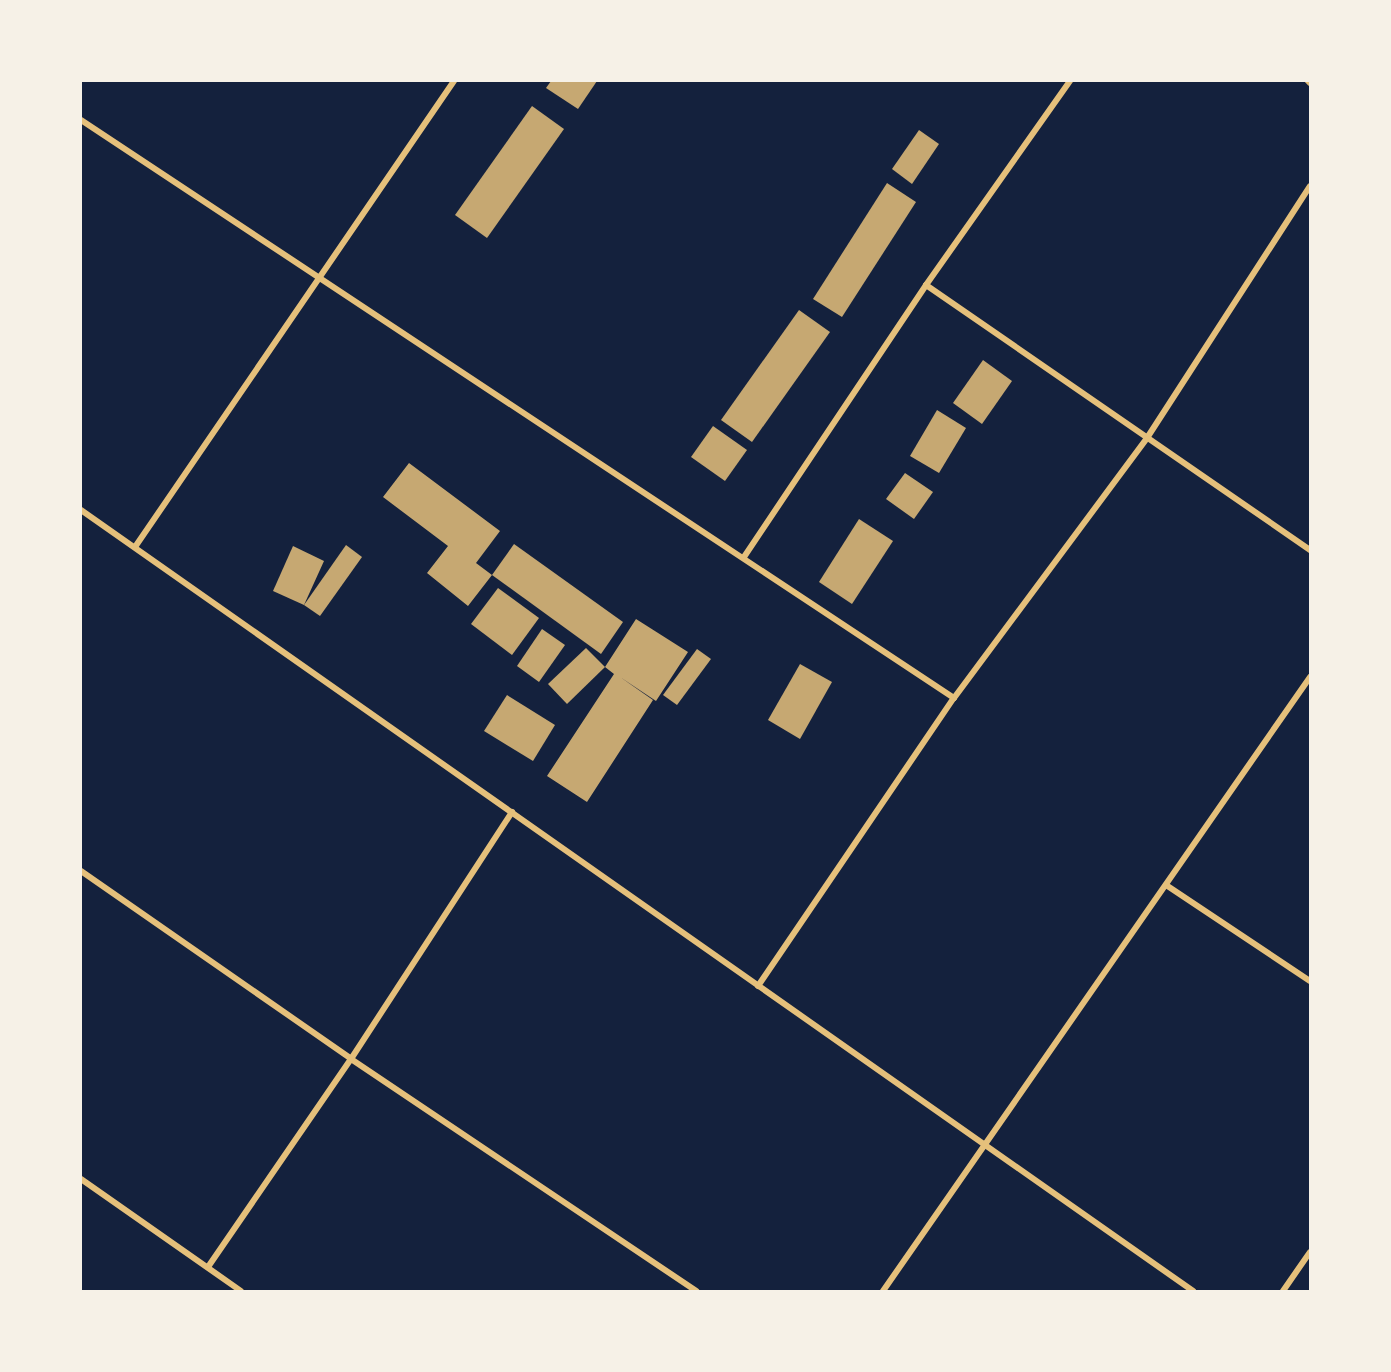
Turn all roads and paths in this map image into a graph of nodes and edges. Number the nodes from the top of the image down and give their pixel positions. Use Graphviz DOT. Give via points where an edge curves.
graph roads {
  1 [pos="454,81"];
  2 [pos="1070,81"];
  3 [pos="81,120"];
  4 [pos="1310,186"];
  5 [pos="319,278"];
  6 [pos="926,285"];
  7 [pos="1147,438"];
  8 [pos="81,510"];
  9 [pos="135,547"];
  10 [pos="1310,550"];
  11 [pos="744,557"];
  12 [pos="1310,677"];
  13 [pos="954,698"];
  14 [pos="512,812"];
  15 [pos="81,871"];
  16 [pos="1166,885"];
  17 [pos="1310,981"];
  18 [pos="758,986"];
  19 [pos="351,1059"];
  20 [pos="983,1147"];
  21 [pos="81,1179"];
  22 [pos="1310,1252"];
  23 [pos="208,1268"];
  24 [pos="241,1291"];
  25 [pos="696,1291"];
  26 [pos="883,1291"];
  27 [pos="1192,1291"];
  28 [pos="1283,1291"];
  1 -- 5 [label="street"];
  2 -- 6 [label="street"];
  3 -- 5 [label="street"];
  4 -- 7 [label="street"];
  5 -- 9 [label="street"];
  5 -- 11 [label="street"];
  6 -- 7 [label="street"];
  6 -- 11 [label="street"];
  7 -- 10 [label="street"];
  7 -- 13 [label="street"];
  8 -- 9 [label="street"];
  9 -- 14 [label="street"];
  11 -- 13 [label="street"];
  12 -- 16 [label="street"];
  13 -- 18 [label="street"];
  14 -- 18 [label="street"];
  14 -- 19 [label="street"];
  15 -- 19 [label="street"];
  16 -- 17 [label="street"];
  16 -- 20 [label="street"];
  18 -- 20 [label="street"];
  19 -- 23 [label="street"];
  19 -- 25 [label="street"];
  20 -- 26 [label="street"];
  20 -- 27 [label="street"];
  21 -- 23 [label="street"];
  22 -- 28 [label="street"];
  23 -- 24 [label="street"];
}
